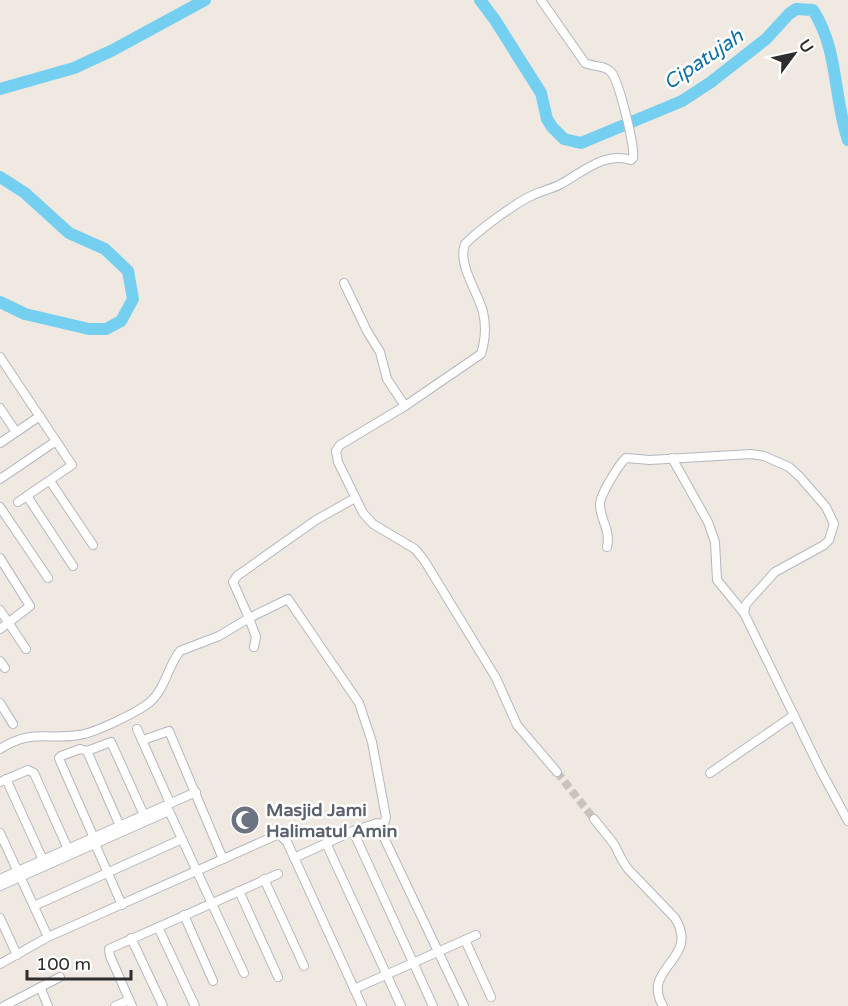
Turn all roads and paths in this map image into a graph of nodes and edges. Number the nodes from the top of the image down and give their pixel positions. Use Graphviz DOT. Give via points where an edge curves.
graph roads {
  1 [pos="541,0"];
  2 [pos="344,283"];
  3 [pos="0,357"];
  4 [pos="405,405"];
  5 [pos="0,408"];
  6 [pos="40,417"];
  7 [pos="16,432"];
  8 [pos="56,441"];
  9 [pos="0,443"];
  10 [pos="672,458"];
  11 [pos="0,479"];
  12 [pos="50,481"];
  13 [pos="27,496"];
  14 [pos="355,498"];
  15 [pos="18,502"];
  16 [pos="0,507"];
  17 [pos="93,545"];
  18 [pos="607,547"];
  19 [pos="0,558"];
  20 [pos="73,566"];
  21 [pos="48,578"];
  22 [pos="0,610"];
  23 [pos="744,613"];
  24 [pos="249,618"];
  25 [pos="9,623"];
  26 [pos="0,629"];
  27 [pos="254,648"];
  28 [pos="26,649"];
  29 [pos="0,703"];
  30 [pos="794,715"];
  31 [pos="13,724"];
  32 [pos="137,729"];
  33 [pos="143,740"];
  34 [pos="0,749"];
  35 [pos="87,751"];
  36 [pos="557,772"];
  37 [pos="710,772"];
  38 [pos="3,781"];
  39 [pos="197,795"];
  40 [pos="170,803"];
  41 [pos="144,815"];
  42 [pos="594,819"];
  43 [pos="848,821"];
  44 [pos="379,825"];
  45 [pos="120,826"];
  46 [pos="353,831"];
  47 [pos="0,833"];
  48 [pos="182,839"];
  49 [pos="94,841"];
  50 [pos="327,843"];
  51 [pos="68,849"];
  52 [pos="294,858"];
  53 [pos="223,859"];
  54 [pos="43,860"];
  55 [pos="196,870"];
  56 [pos="107,872"];
  57 [pos="19,874"];
  58 [pos="278,874"];
  59 [pos="0,879"];
  60 [pos="264,879"];
  61 [pos="0,886"];
  62 [pos="239,891"];
  63 [pos="212,902"];
  64 [pos="122,904"];
  65 [pos="34,906"];
  66 [pos="184,915"];
  67 [pos="0,918"];
  68 [pos="158,927"];
  69 [pos="476,935"];
  70 [pos="48,937"];
  71 [pos="131,938"];
  72 [pos="465,940"];
  73 [pos="439,951"];
  74 [pos="17,955"];
  75 [pos="412,963"];
  76 [pos="0,964"];
  77 [pos="304,966"];
  78 [pos="244,973"];
  79 [pos="387,975"];
  80 [pos="60,977"];
  81 [pos="278,977"];
  82 [pos="213,981"];
  83 [pos="40,989"];
  84 [pos="354,989"];
  85 [pos="491,997"];
  86 [pos="131,1003"];
  87 [pos="8,1005"];
  88 [pos="48,1006"];
  89 [pos="115,1006"];
  90 [pos="163,1006"];
  91 [pos="195,1006"];
  92 [pos="362,1006"];
  93 [pos="400,1006"];
  94 [pos="433,1006"];
  95 [pos="464,1006"];
  96 [pos="663,1006"];
  1 -- 4 [label="street" via="585,63 610,70 620,92 632,159 620,156 602,160 522,201 465,244 463,256 483,311 481,354"];
  2 -- 4 [label="street" via="380,352 387,379"];
  3 -- 6 [label="street"];
  4 -- 14 [label="street" via="337,448 337,458"];
  5 -- 7 [label="street"];
  6 -- 7 [label="street"];
  6 -- 8 [label="street"];
  7 -- 9 [label="street"];
  8 -- 11 [label="street"];
  8 -- 12 [label="street" via="72,465"];
  10 -- 18 [label="street" via="626,458 620,464 600,504 609,538"];
  10 -- 23 [label="street" via="708,522 715,542 717,580"];
  10 -- 23 [label="street" via="764,456 800,477 832,517 834,529 829,540 775,572 746,604"];
  12 -- 13 [label="street"];
  12 -- 17 [label="street"];
  13 -- 15 [label="street"];
  13 -- 20 [label="street"];
  14 -- 24 [label="street" via="316,520 237,576 233,582"];
  14 -- 36 [label="street" via="374,524 405,542 424,560 496,678 517,725"];
  16 -- 21 [label="street"];
  19 -- 25 [label="street" via="30,604"];
  22 -- 25 [label="street"];
  23 -- 30 [label="street"];
  24 -- 27 [label="street" via="256,637"];
  24 -- 34 [label="street" via="219,636 180,651 158,693 146,705 82,735 36,735"];
  24 -- 44 [label="street" via="288,599 359,703 382,788 386,817"];
  25 -- 26 [label="street"];
  25 -- 28 [label="street"];
  29 -- 31 [label="street"];
  30 -- 37 [label="street"];
  30 -- 43 [label="street"];
  32 -- 33 [label="street"];
  33 -- 39 [label="street" via="169,731"];
  33 -- 40 [label="street"];
  35 -- 41 [label="street" via="112,742"];
  35 -- 45 [label="street"];
  35 -- 49 [label="street" via="80,749 59,759"];
  38 -- 51 [label="street" via="28,770 34,773"];
  38 -- 54 [label="street"];
  39 -- 40 [label="street"];
  39 -- 53 [label="street"];
  40 -- 41 [label="street"];
  41 -- 45 [label="street"];
  42 -- 96 [label="street" via="628,869 680,926 680,949 658,980 657,993"];
  44 -- 46 [label="street" via="375,822"];
  44 -- 73 [label="street"];
  45 -- 49 [label="street"];
  46 -- 50 [label="street"];
  46 -- 75 [label="street"];
  47 -- 57 [label="street"];
  48 -- 49 [label="street" via="169,811"];
  48 -- 55 [label="street"];
  48 -- 56 [label="street"];
  49 -- 51 [label="street"];
  49 -- 56 [label="street"];
  49 -- 57 [label="street"];
  50 -- 52 [label="street"];
  50 -- 79 [label="street"];
  51 -- 54 [label="street"];
  52 -- 53 [label="street" via="279,834"];
  52 -- 84 [label="street"];
  53 -- 55 [label="street"];
  54 -- 57 [label="street"];
  55 -- 63 [label="street"];
  55 -- 64 [label="street"];
  56 -- 64 [label="street"];
  56 -- 65 [label="street"];
  57 -- 59 [label="street"];
  57 -- 61 [label="street"];
  57 -- 65 [label="street"];
  58 -- 60 [label="street"];
  60 -- 62 [label="street"];
  60 -- 77 [label="street"];
  62 -- 63 [label="street"];
  62 -- 81 [label="street"];
  63 -- 66 [label="street"];
  63 -- 78 [label="street"];
  64 -- 70 [label="street"];
  65 -- 70 [label="street"];
  66 -- 68 [label="street"];
  66 -- 82 [label="street"];
  67 -- 74 [label="street"];
  68 -- 71 [label="street"];
  68 -- 91 [label="street"];
  69 -- 72 [label="street"];
  70 -- 74 [label="street"];
  71 -- 86 [label="street" via="108,953"];
  71 -- 90 [label="street"];
  72 -- 73 [label="street"];
  72 -- 85 [label="street"];
  73 -- 75 [label="street"];
  73 -- 95 [label="street"];
  74 -- 76 [label="street"];
  75 -- 79 [label="street"];
  75 -- 94 [label="street"];
  79 -- 84 [label="street"];
  79 -- 93 [label="street"];
  80 -- 83 [label="street"];
  83 -- 87 [label="street"];
  83 -- 88 [label="street"];
  84 -- 92 [label="street"];
  86 -- 89 [label="street"];
}
